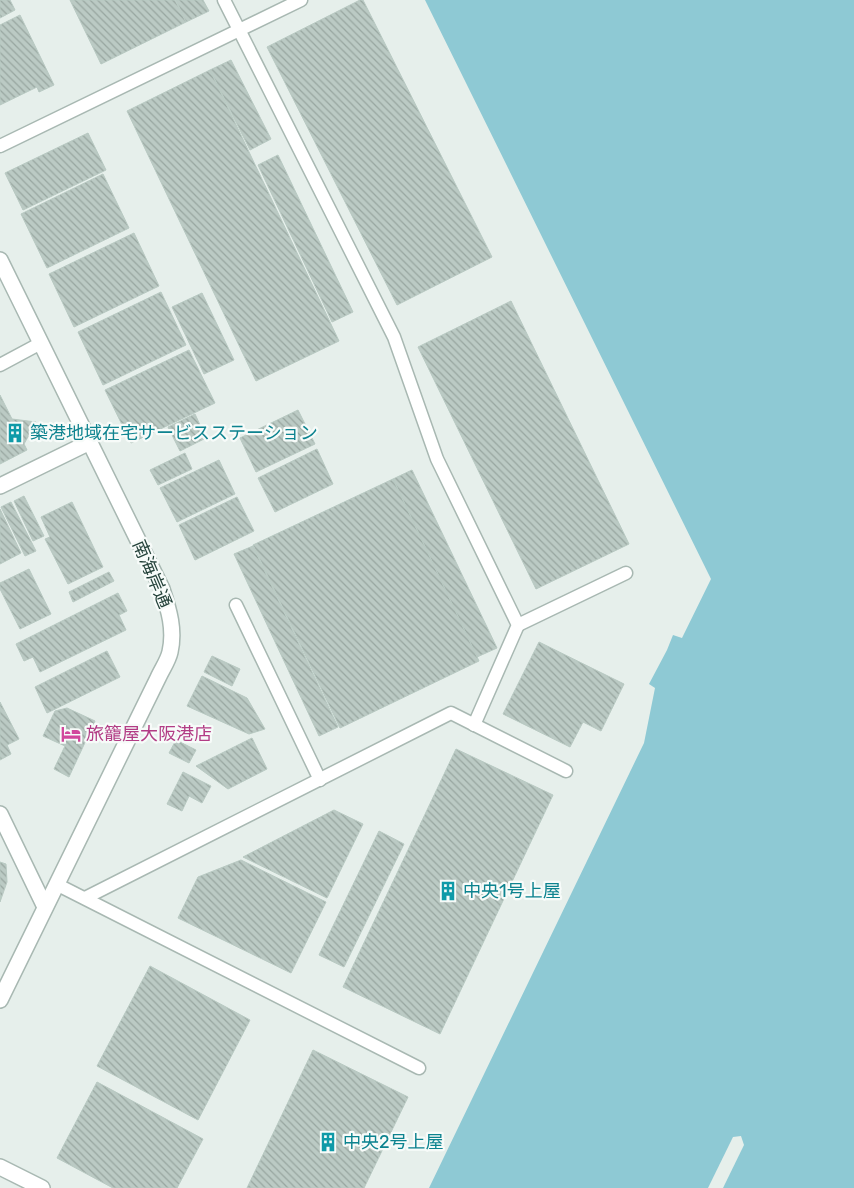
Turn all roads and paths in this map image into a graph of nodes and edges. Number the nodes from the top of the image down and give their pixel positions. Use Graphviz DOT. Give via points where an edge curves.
graph roads {
  1 [pos="224,0"];
  2 [pos="301,0"];
  3 [pos="239,30"];
  4 [pos="0,146"];
  5 [pos="0,260"];
  6 [pos="42,343"];
  7 [pos="0,365"];
  8 [pos="90,442"];
  9 [pos="0,486"];
  10 [pos="626,573"];
  11 [pos="236,605"];
  12 [pos="518,625"];
  13 [pos="474,725"];
  14 [pos="566,771"];
  15 [pos="320,780"];
  16 [pos="0,814"];
  17 [pos="56,884"];
  18 [pos="85,898"];
  19 [pos="46,907"];
  20 [pos="0,1000"];
  21 [pos="419,1068"];
  22 [pos="0,1167"];
  23 [pos="42,1188"];
  1 -- 3 [label="lane"];
  2 -- 3 [label="lane"];
  3 -- 4 [label="lane"];
  3 -- 12 [label="lane" via="394,338 437,459"];
  5 -- 6 [label="street, 南海岸通"];
  6 -- 7 [label="lane"];
  6 -- 8 [label="street, 南海岸通"];
  8 -- 9 [label="street"];
  8 -- 17 [label="street, 南海岸通" via="162,590 170,610 172,633 170,653"];
  10 -- 12 [label="lane"];
  11 -- 15 [label="lane"];
  12 -- 13 [label="lane"];
  13 -- 14 [label="lane"];
  13 -- 15 [label="lane" via="451,714"];
  15 -- 18 [label="lane"];
  16 -- 19 [label="street"];
  17 -- 18 [label="lane"];
  17 -- 19 [label="street, 南海岸通"];
  18 -- 21 [label="lane"];
  19 -- 20 [label="street, 南海岸通"];
  22 -- 23 [label="street"];
}
